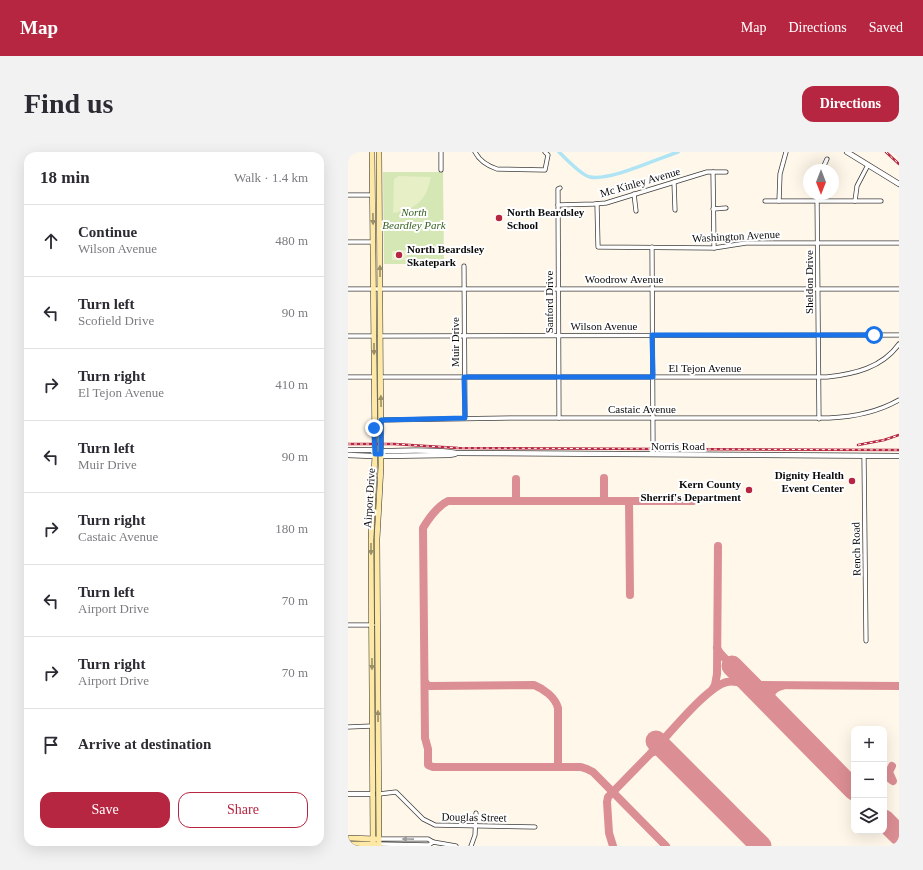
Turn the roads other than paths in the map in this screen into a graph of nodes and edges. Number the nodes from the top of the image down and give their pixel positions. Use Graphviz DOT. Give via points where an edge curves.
graph roads {
  1 [pos="372,152"];
  2 [pos="379,152"];
  3 [pos="441,152"];
  4 [pos="474,152"];
  5 [pos="786,152"];
  6 [pos="847,152"];
  7 [pos="546,153"];
  8 [pos="827,159"];
  9 [pos="825,164"];
  10 [pos="868,165"];
  11 [pos="441,170"];
  12 [pos="713,172"];
  13 [pos="726,172"];
  14 [pos="674,182"];
  15 [pos="899,184"];
  16 [pos="560,188"];
  17 [pos="634,194"];
  18 [pos="348,195"];
  19 [pos="372,195"];
  20 [pos="765,201"];
  21 [pos="779,201"];
  22 [pos="817,201"];
  23 [pos="856,201"];
  24 [pos="881,201"];
  25 [pos="558,204"];
  26 [pos="597,204"];
  27 [pos="713,208"];
  28 [pos="726,208"];
  29 [pos="636,210"];
  30 [pos="675,210"];
  31 [pos="348,242"];
  32 [pos="373,242"];
  33 [pos="817,243"];
  34 [pos="899,244"];
  35 [pos="652,247"];
  36 [pos="714,248"];
  37 [pos="464,266"];
  38 [pos="464,288"];
  39 [pos="558,288"];
  40 [pos="652,288"];
  41 [pos="818,288"];
  42 [pos="348,289"];
  43 [pos="373,289"];
  44 [pos="380,289"];
  45 [pos="899,289"];
  46 [pos="558,334"];
  47 [pos="464,335"];
  48 [pos="652,335"];
  49 [pos="818,335"];
  50 [pos="899,335"];
  51 [pos="348,336"];
  52 [pos="374,336"];
  53 [pos="380,336"];
  54 [pos="899,344"];
  55 [pos="559,376"];
  56 [pos="374,377"];
  57 [pos="381,377"];
  58 [pos="464,377"];
  59 [pos="653,377"];
  60 [pos="818,377"];
  61 [pos="348,378"];
  62 [pos="899,400"];
  63 [pos="465,418"];
  64 [pos="559,418"];
  65 [pos="653,419"];
  66 [pos="818,419"];
  67 [pos="381,420"];
  68 [pos="653,442"];
  69 [pos="348,450"];
  70 [pos="378,454"];
  71 [pos="348,455"];
  72 [pos="864,456"];
  73 [pos="899,456"];
  74 [pos="348,625"];
  75 [pos="374,625"];
  76 [pos="866,641"];
  77 [pos="372,726"];
  78 [pos="348,727"];
  79 [pos="378,761"];
  80 [pos="348,794"];
  81 [pos="376,794"];
  82 [pos="476,813"];
  83 [pos="476,827"];
  84 [pos="534,827"];
  85 [pos="348,838"];
  86 [pos="373,843"];
  87 [pos="379,843"];
  88 [pos="348,844"];
  89 [pos="456,846"];
  90 [pos="471,846"];
  1 -- 19 [label="main road, Airport Drive"];
  44 -- 2 [label="main road, Airport Drive, one-way"];
  3 -- 11 [label="street"];
  4 -- 7 [label="street" via="477,157 497,170 545,170"];
  5 -- 21 [label="street" via="780,174"];
  6 -- 10 [label="street"];
  8 -- 9 [label="street"];
  10 -- 15 [label="street"];
  10 -- 23 [label="street" via="857,186"];
  12 -- 13 [label="street, Mc Kinley Avenue"];
  12 -- 14 [label="street, Mc Kinley Avenue"];
  12 -- 27 [label="street"];
  14 -- 17 [label="street, Mc Kinley Avenue"];
  14 -- 30 [label="street"];
  16 -- 25 [label="street, Sanford Drive"];
  17 -- 26 [label="street, Mc Kinley Avenue"];
  17 -- 29 [label="street"];
  18 -- 19 [label="street"];
  19 -- 32 [label="main road, Airport Drive, one-way"];
  20 -- 21 [label="street"];
  21 -- 22 [label="street"];
  22 -- 23 [label="street"];
  22 -- 33 [label="street, Sheldon Drive"];
  23 -- 24 [label="street"];
  25 -- 26 [label="street, Mc Kinley Avenue"];
  25 -- 39 [label="street, Sanford Drive"];
  26 -- 35 [label="street, Washington Avenue" via="598,247"];
  27 -- 28 [label="street"];
  27 -- 36 [label="street"];
  31 -- 32 [label="street"];
  32 -- 43 [label="main road, Airport Drive"];
  33 -- 34 [label="street, Washington Avenue"];
  33 -- 36 [label="street, Washington Avenue" via="746,243"];
  33 -- 41 [label="street, Sheldon Drive"];
  35 -- 36 [label="street, Washington Avenue"];
  35 -- 40 [label="street"];
  37 -- 38 [label="street, Muir Drive"];
  38 -- 39 [label="street, Woodrow Avenue"];
  38 -- 44 [label="street, Woodrow Avenue"];
  38 -- 47 [label="street, Muir Drive"];
  39 -- 40 [label="street, Woodrow Avenue"];
  39 -- 46 [label="street, Sanford Drive"];
  40 -- 41 [label="street, Woodrow Avenue"];
  40 -- 48 [label="street"];
  41 -- 45 [label="street, Woodrow Avenue"];
  41 -- 49 [label="street, Sheldon Drive"];
  42 -- 43 [label="street, Woodrow Avenue"];
  43 -- 44 [label="street, Woodrow Avenue"];
  43 -- 52 [label="main road, Airport Drive"];
  44 -- 53 [label="main road, Airport Drive"];
  46 -- 47 [label="street, Wilson Avenue"];
  46 -- 48 [label="street, Wilson Avenue"];
  46 -- 55 [label="street, Sanford Drive"];
  47 -- 53 [label="street, Wilson Avenue"];
  47 -- 58 [label="street, Muir Drive"];
  48 -- 49 [label="street, Wilson Avenue"];
  48 -- 59 [label="street"];
  49 -- 50 [label="street, Wilson Avenue"];
  49 -- 60 [label="street, Sheldon Drive"];
  51 -- 52 [label="street"];
  52 -- 56 [label="main road, Airport Drive, one-way"];
  53 -- 57 [label="main road, Airport Drive"];
  54 -- 60 [label="street, El Tejon Avenue" via="886,358 869,368"];
  55 -- 58 [label="street, El Tejon Avenue"];
  55 -- 59 [label="street, El Tejon Avenue"];
  55 -- 64 [label="street, Sanford Drive"];
  56 -- 61 [label="street"];
  56 -- 70 [label="main road, Airport Drive"];
  57 -- 58 [label="street, El Tejon Avenue"];
  67 -- 57 [label="main road, Airport Drive, one-way"];
  58 -- 63 [label="street, Muir Drive"];
  59 -- 60 [label="street, El Tejon Avenue"];
  59 -- 65 [label="street"];
  60 -- 66 [label="street, Sheldon Drive"];
  62 -- 66 [label="street, Castaic Avenue" via="862,413"];
  63 -- 64 [label="street, Castaic Avenue"];
  63 -- 67 [label="street, Castaic Avenue"];
  64 -- 65 [label="street, Castaic Avenue"];
  65 -- 66 [label="street, Castaic Avenue"];
  65 -- 68 [label="street"];
  67 -- 70 [label="main road, Airport Drive"];
  69 -- 70 [label="street, Norris Road" via="372,450"];
  70 -- 71 [label="street, Norris Road"];
  70 -- 72 [label="street, Norris Road"];
  70 -- 75 [label="main road, Airport Drive" via="371,540"];
  72 -- 73 [label="street, Norris Road"];
  72 -- 76 [label="street, Rench Road"];
  74 -- 75 [label="street"];
  75 -- 77 [label="main road, Airport Drive, one-way"];
  79 -- 75 [label="main road, Airport Drive, one-way"];
  77 -- 78 [label="street"];
  77 -- 79 [label="main road" via="375,729"];
  77 -- 81 [label="main road, Airport Drive"];
  79 -- 81 [label="main road, Airport Drive"];
  80 -- 81 [label="street, Douglas Street"];
  81 -- 83 [label="street, Douglas Street" via="396,792 423,819 435,825"];
  81 -- 86 [label="main road, Airport Drive"];
  81 -- 87 [label="main road, Airport Drive"];
  82 -- 83 [label="street"];
  83 -- 84 [label="street, Douglas Street"];
  83 -- 90 [label="street"];
  85 -- 86 [label="main road"];
  86 -- 87 [label="main road"];
  86 -- 88 [label="main road"];
  87 -- 89 [label="street" via="428,839"];
}
